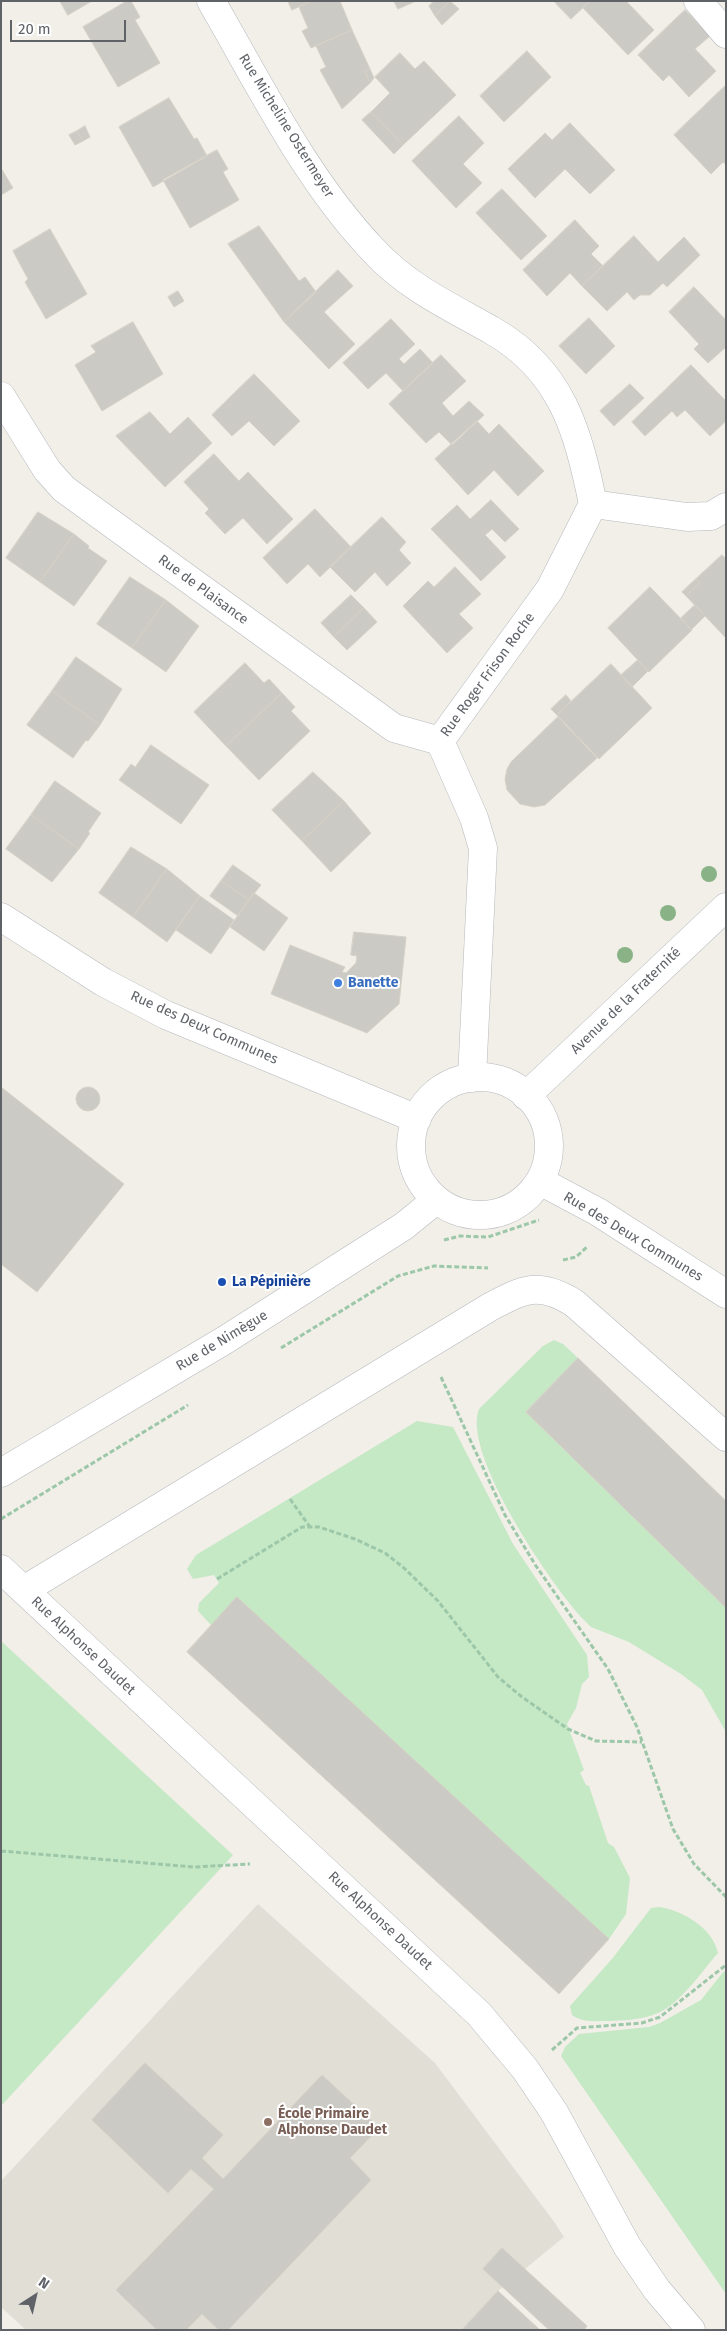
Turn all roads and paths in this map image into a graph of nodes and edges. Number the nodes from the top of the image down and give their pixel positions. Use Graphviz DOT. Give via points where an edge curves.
graph roads {
  1 [pos="211,1"];
  2 [pos="698,1"];
  3 [pos="726,34"];
  4 [pos="1,396"];
  5 [pos="594,504"];
  6 [pos="726,507"];
  7 [pos="440,741"];
  8 [pos="726,906"];
  9 [pos="1,917"];
  10 [pos="472,1078"];
  11 [pos="526,1096"];
  12 [pos="417,1119"];
  13 [pos="540,1182"];
  14 [pos="436,1200"];
  15 [pos="609,1219"];
  16 [pos="558,1261"];
  17 [pos="494,1268"];
  18 [pos="726,1294"];
  19 [pos="426,1346"];
  20 [pos="280,1348"];
  21 [pos="196,1400"];
  22 [pos="726,1437"];
  23 [pos="1,1473"];
  24 [pos="290,1499"];
  25 [pos="1,1519"];
  26 [pos="311,1527"];
  27 [pos="1,1570"];
  28 [pos="217,1579"];
  29 [pos="24,1590"];
  30 [pos="642,1742"];
  31 [pos="1,1851"];
  32 [pos="250,1864"];
  33 [pos="726,1897"];
  34 [pos="726,1965"];
  35 [pos="525,2069"];
  36 [pos="691,2330"];
  1 -- 5 [label="street, Rue Micheline Ostermeyer" via="310,170 375,253 404,279 520,349 544,372 563,403 583,453"];
  2 -- 3 [label="street"];
  4 -- 7 [label="street, Rue de Plaisance" via="47,470 64,489 394,728"];
  5 -- 6 [label="street" via="687,517 710,516"];
  5 -- 7 [label="street, Rue Roger Frison Roche" via="550,590"];
  7 -- 10 [label="street, Rue Roger Frison Roche" via="474,818 483,848"];
  8 -- 11 [label="street, Avenue de la Fraternité"];
  9 -- 12 [label="street, Rue des Deux Communes" via="103,982 166,1015"];
  10 -- 11 [label="street" via="505,1082"];
  10 -- 12 [label="street" via="441,1089 427,1102"];
  11 -- 13 [label="street" via="540,1112 548,1138 549,1151"];
  12 -- 14 [label="street" via="411,1155 418,1177"];
  13 -- 14 [label="street" via="520,1202 487,1215 467,1214"];
  13 -- 15 [label="street, Rue des Deux Communes"];
  14 -- 23 [label="street, Rue de Nimègue" via="404,1226 225,1340"];
  15 -- 16 [label="path" via="594,1242 576,1257"];
  15 -- 18 [label="street, Rue des Deux Communes"];
  17 -- 20 [label="path" via="434,1266 398,1276"];
  19 -- 22 [label="street" via="514,1294 544,1289 574,1303"];
  19 -- 29 [label="street"];
  19 -- 30 [label="path" via="506,1515 536,1566 608,1669"];
  21 -- 25 [label="path"];
  24 -- 26 [label="path"];
  26 -- 28 [label="path" via="302,1527"];
  26 -- 30 [label="path" via="355,1539 385,1553 438,1601 498,1677 568,1729 596,1741"];
  27 -- 29 [label="street, Rue Alphonse Daudet"];
  29 -- 35 [label="street, Rue Alphonse Daudet" via="454,1988"];
  30 -- 33 [label="path" via="673,1829 694,1864"];
  31 -- 32 [label="path" via="194,1867"];
  34 -- 35 [label="path" via="660,2017 642,2023 577,2028"];
  35 -- 36 [label="street, Rue Alphonse Daudet" via="554,2112 628,2246 657,2290"];
}
